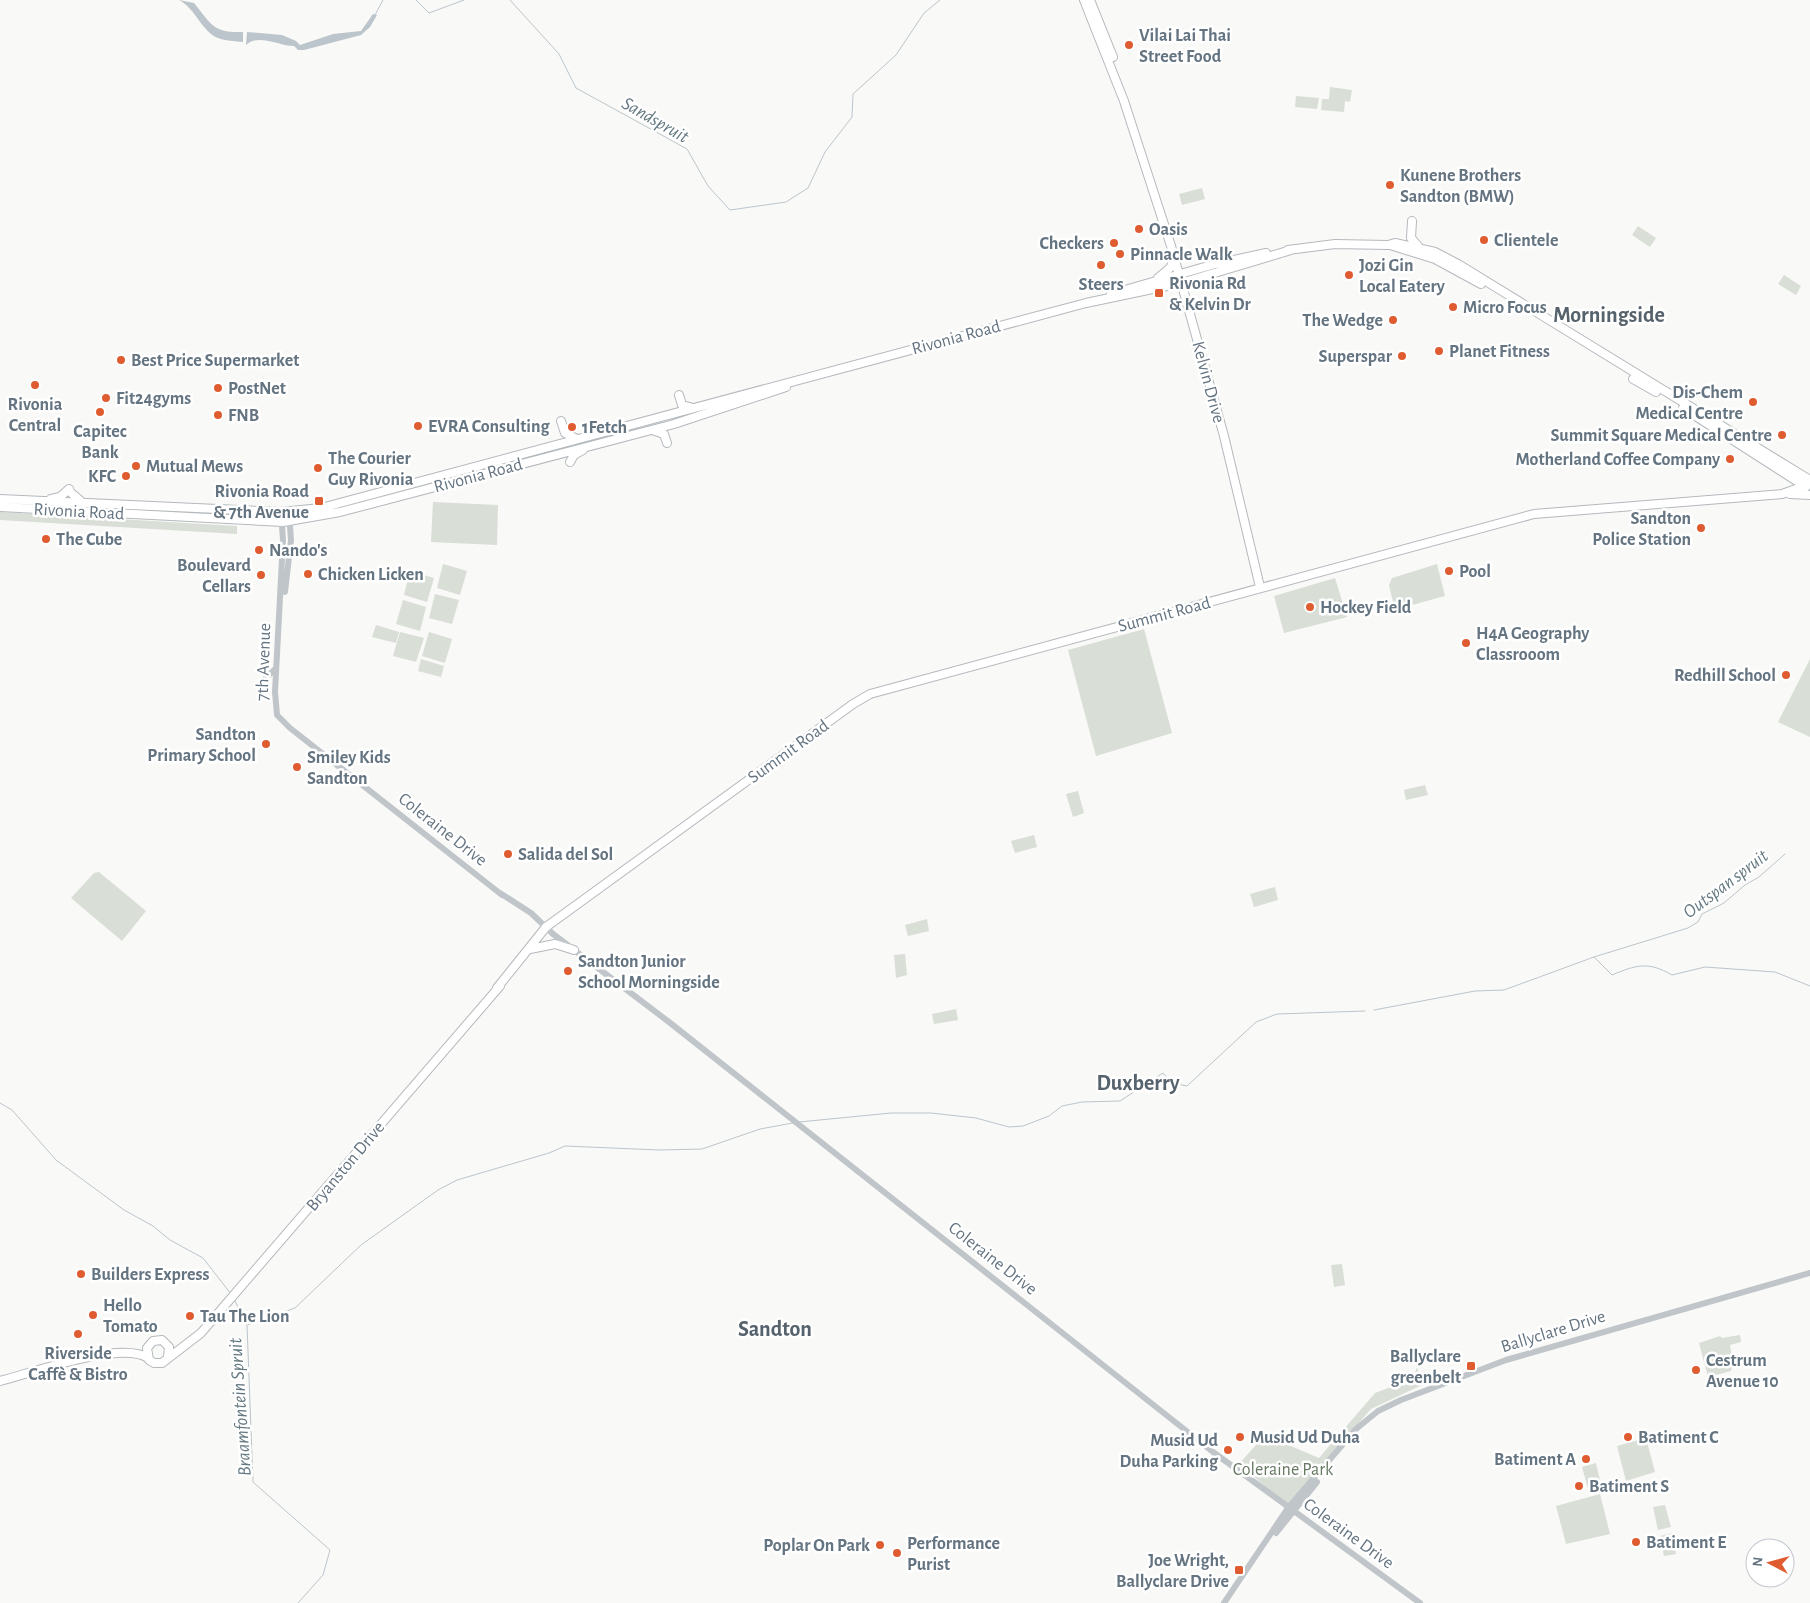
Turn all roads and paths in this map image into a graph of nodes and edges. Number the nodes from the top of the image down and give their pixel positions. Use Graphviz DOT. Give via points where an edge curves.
graph roads {
  1 [pos="1084,0"];
  2 [pos="1090,0"];
  3 [pos="1150,180"];
  4 [pos="1412,222"];
  5 [pos="1171,246"];
  6 [pos="1291,250"];
  7 [pos="1420,251"];
  8 [pos="1402,258"];
  9 [pos="1179,275"];
  10 [pos="1150,283"];
  11 [pos="1181,283"];
  12 [pos="1086,303"];
  13 [pos="827,372"];
  14 [pos="679,395"];
  15 [pos="696,408"];
  16 [pos="561,422"];
  17 [pos="1719,425"];
  18 [pos="650,430"];
  19 [pos="1723,434"];
  20 [pos="577,440"];
  21 [pos="610,440"];
  22 [pos="667,444"];
  23 [pos="570,462"];
  24 [pos="1788,476"];
  25 [pos="1810,480"];
  26 [pos="1808,487"];
  27 [pos="1782,494"];
  28 [pos="1810,495"];
  29 [pos="0,500"];
  30 [pos="20,501"];
  31 [pos="85,504"];
  32 [pos="0,507"];
  33 [pos="285,512"];
  34 [pos="287,521"];
  35 [pos="1260,587"];
  36 [pos="276,668"];
  37 [pos="259,685"];
  38 [pos="276,711"];
  39 [pos="547,930"];
  40 [pos="530,949"];
  41 [pos="574,950"];
  42 [pos="497,988"];
  43 [pos="1810,1273"];
  44 [pos="164,1342"];
  45 [pos="191,1343"];
  46 [pos="149,1344"];
  47 [pos="168,1357"];
  48 [pos="148,1358"];
  49 [pos="0,1377"];
  50 [pos="0,1381"];
  51 [pos="1291,1510"];
  52 [pos="1224,1603"];
  53 [pos="1420,1603"];
  1 -- 3 [label="main road, Kelvin Drive" via="1120,88"];
  2 -- 3 [label="main road, Kelvin Drive" via="1129,99"];
  3 -- 5 [label="main road, Kelvin Drive"];
  4 -- 7 [label="main road" via="1410,238"];
  5 -- 9 [label="main road, Kelvin Drive"];
  5 -- 10 [label="main road" via="1171,268"];
  6 -- 7 [label="main road, Rivonia Road" via="1359,243"];
  6 -- 9 [label="main road, Rivonia Road" via="1251,255"];
  6 -- 11 [label="main road, Rivonia Road"];
  7 -- 8 [label="main road"];
  7 -- 17 [label="main road, Rivonia Road" via="1458,264"];
  7 -- 19 [label="main road, Rivonia Road" via="1456,269"];
  9 -- 10 [label="main road, Rivonia Road"];
  9 -- 11 [label="main road, Kelvin Drive"];
  10 -- 12 [label="main road, Rivonia Road"];
  11 -- 12 [label="main road, Rivonia Road"];
  11 -- 35 [label="main road, Kelvin Drive" via="1224,436"];
  12 -- 13 [label="main road, Rivonia Road"];
  13 -- 15 [label="main road, Rivonia Road"];
  13 -- 18 [label="main road, Rivonia Road"];
  14 -- 15 [label="main road" via="682,405"];
  15 -- 20 [label="main road, Rivonia Road"];
  16 -- 20 [label="main road" via="565,433"];
  17 -- 19 [label="main road"];
  17 -- 25 [label="main road, Rivonia Road"];
  18 -- 21 [label="main road, Rivonia Road"];
  18 -- 22 [label="main road" via="664,434"];
  19 -- 24 [label="main road, Rivonia Road"];
  20 -- 33 [label="main road, Rivonia Road" via="330,505"];
  21 -- 23 [label="main road" via="578,452"];
  21 -- 34 [label="main road, Rivonia Road" via="345,510"];
  24 -- 26 [label="main road, Rivonia Road"];
  24 -- 27 [label="main road" via="1788,488"];
  26 -- 27 [label="main road, Summit Road"];
  27 -- 28 [label="main road"];
  27 -- 35 [label="main road, Summit Road" via="1541,512"];
  29 -- 30 [label="main road, Rivonia Road"];
  30 -- 31 [label="main road, Rivonia Road"];
  30 -- 31 [label="main road" via="57,498 68,490"];
  31 -- 33 [label="main road, Rivonia Road"];
  32 -- 34 [label="main road, Rivonia Road"];
  33 -- 34 [label="street"];
  34 -- 36 [label="street, 7th Avenue"];
  34 -- 38 [label="street, 7th Avenue" via="292,540"];
  35 -- 39 [label="main road, Summit Road" via="870,694 746,781"];
  36 -- 37 [label="street"];
  36 -- 38 [label="street, 7th Avenue"];
  38 -- 39 [label="street, Coleraine Drive" via="282,722"];
  39 -- 40 [label="main road, Bryanston Drive"];
  39 -- 41 [label="street, Coleraine Drive"];
  39 -- 42 [label="main road, Bryanston Drive"];
  40 -- 41 [label="main road" via="555,944"];
  40 -- 42 [label="main road, Bryanston Drive"];
  41 -- 51 [label="street, Coleraine Drive"];
  42 -- 45 [label="main road, Bryanston Drive"];
  43 -- 51 [label="street, Ballyclare Drive" via="1544,1348 1401,1400 1363,1422"];
  44 -- 45 [label="main road" via="176,1345"];
  44 -- 46 [label="main road" via="156,1340"];
  44 -- 47 [label="main road" via="169,1347"];
  45 -- 47 [label="main road, Bryanston Drive"];
  46 -- 48 [label="main road"];
  46 -- 49 [label="main road" via="140,1348 109,1349"];
  47 -- 48 [label="main road" via="158,1364"];
  48 -- 50 [label="main road" via="136,1352 112,1352"];
  51 -- 52 [label="street, Ballyclare Drive"];
  51 -- 53 [label="street, Coleraine Drive"];
}
